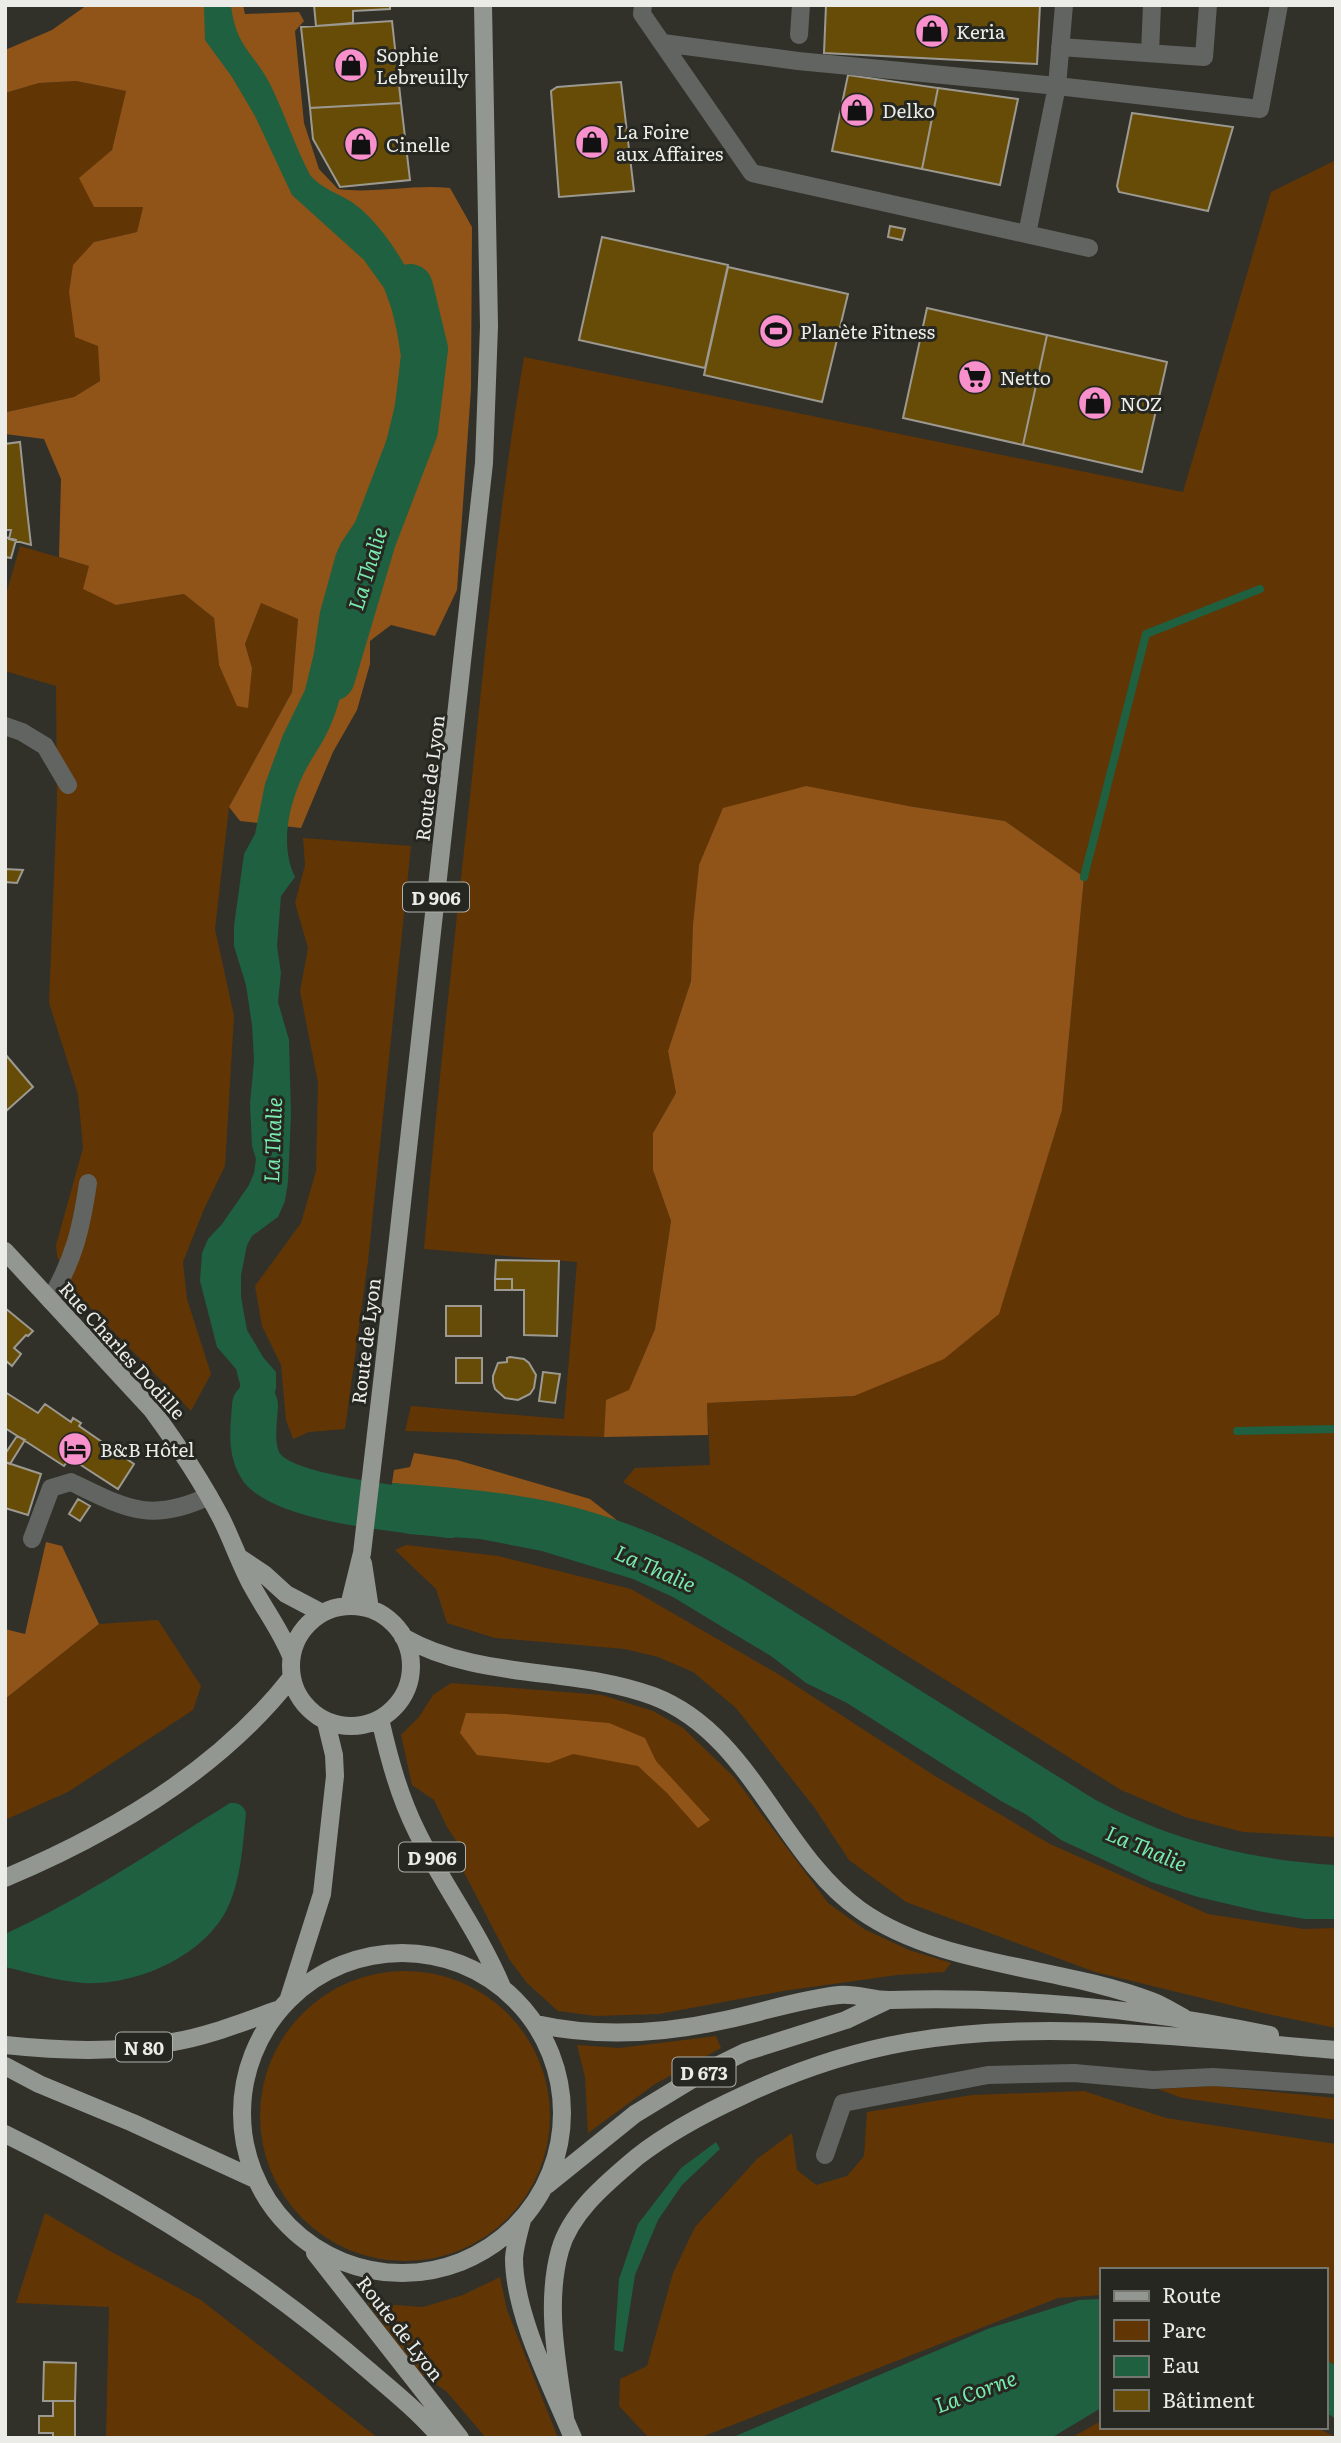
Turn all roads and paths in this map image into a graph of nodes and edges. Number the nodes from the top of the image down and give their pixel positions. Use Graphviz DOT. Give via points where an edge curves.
graph roads {
  1 [pos="483,5"];
  2 [pos="643,5"];
  3 [pos="801,5"];
  4 [pos="1064,5"];
  5 [pos="1152,5"];
  6 [pos="1208,5"];
  7 [pos="1279,5"];
  8 [pos="799,35"];
  9 [pos="663,43"];
  10 [pos="1060,47"];
  11 [pos="1150,53"];
  12 [pos="1057,86"];
  13 [pos="1027,234"];
  14 [pos="1089,248"];
  15 [pos="5,726"];
  16 [pos="68,785"];
  17 [pos="88,1183"];
  18 [pos="5,1251"];
  19 [pos="50,1300"];
  20 [pos="209,1496"];
  21 [pos="32,1539"];
  22 [pos="362,1547"];
  23 [pos="240,1558"];
  24 [pos="349,1606"];
  25 [pos="370,1609"];
  26 [pos="323,1613"];
  27 [pos="403,1637"];
  28 [pos="291,1656"];
  29 [pos="291,1678"];
  30 [pos="380,1719"];
  31 [pos="326,1721"];
  32 [pos="5,1878"];
  33 [pos="502,1987"];
  34 [pos="888,2000"];
  35 [pos="283,2004"];
  36 [pos="1184,2018"];
  37 [pos="536,2024"];
  38 [pos="5,2045"];
  39 [pos="1336,2050"];
  40 [pos="5,2066"];
  41 [pos="1336,2085"];
  42 [pos="5,2134"];
  43 [pos="825,2155"];
  44 [pos="255,2179"];
  45 [pos="544,2188"];
  46 [pos="522,2220"];
  47 [pos="309,2244"];
  48 [pos="565,2417"];
  49 [pos="441,2438"];
  50 [pos="460,2438"];
  51 [pos="573,2438"];
  1 -- 22 [label="main road, Route de Lyon / D 906" via="489,326 484,463"];
  2 -- 9 [label="lane" via="642,14"];
  3 -- 8 [label="lane"];
  4 -- 10 [label="lane"];
  5 -- 11 [label="lane"];
  6 -- 11 [label="lane" via="1205,57"];
  7 -- 12 [label="lane" via="1260,109"];
  9 -- 12 [label="lane"];
  9 -- 13 [label="lane" via="752,173"];
  10 -- 11 [label="lane"];
  10 -- 12 [label="lane"];
  12 -- 13 [label="lane"];
  13 -- 14 [label="lane"];
  15 -- 16 [label="lane" via="45,746"];
  17 -- 19 [label="lane" via="82,1227 67,1271"];
  18 -- 19 [label="main road, Rue Charles Dodille"];
  19 -- 20 [label="main road, Rue Charles Dodille" via="152,1409"];
  20 -- 21 [label="lane" via="146,1512 123,1507 71,1482 51,1488"];
  20 -- 23 [label="main road, Rue Charles Dodille"];
  22 -- 24 [label="main road, Route de Lyon / D 906"];
  22 -- 25 [label="main road, Route de Lyon / D 906"];
  23 -- 26 [label="main road, Rue Charles Dodille" via="286,1594"];
  23 -- 28 [label="main road, Rue Charles Dodille"];
  24 -- 25 [label="main road"];
  24 -- 26 [label="main road"];
  25 -- 27 [label="main road" via="395,1625"];
  26 -- 28 [label="main road" via="302,1631"];
  27 -- 30 [label="main road" via="410,1651 409,1683 393,1710"];
  27 -- 36 [label="main road" via="455,1659 623,1688 678,1708 752,1779 832,1887 891,1929 936,1946 1153,2001"];
  28 -- 29 [label="main road"];
  29 -- 31 [label="main road" via="310,1711"];
  29 -- 32 [label="main road" via="256,1719 160,1797 82,1844"];
  30 -- 31 [label="main road" via="362,1726"];
  30 -- 33 [label="main road, D 906" via="401,1798"];
  31 -- 35 [label="main road" via="335,1776 323,1894"];
  33 -- 35 [label="main road" via="444,1958 411,1952 378,1954 345,1962 316,1977"];
  33 -- 37 [label="main road"];
  34 -- 36 [label="main road, D 673" via="1004,2000"];
  34 -- 37 [label="main road, D 673" via="841,1995 724,2021 635,2033"];
  34 -- 45 [label="main road, D 673" via="704,2072 635,2114"];
  35 -- 38 [label="main road, N 80" via="176,2042 133,2049"];
  35 -- 44 [label="main road" via="258,2040 245,2074 240,2109 244,2145"];
  36 -- 39 [label="main road, D 673"];
  37 -- 45 [label="main road" via="552,2055 561,2088 557,2156"];
  39 -- 48 [label="main road" via="1163,2036 982,2034 908,2042 838,2058 711,2110 656,2142 612,2178 580,2212 561,2246 552,2302"];
  40 -- 44 [label="main road"];
  41 -- 43 [label="lane" via="1074,2073 988,2075 843,2103"];
  42 -- 49 [label="main road" via="86,2176 246,2276 338,2343"];
  44 -- 47 [label="main road" via="281,2219"];
  45 -- 46 [label="main road"];
  46 -- 47 [label="main road" via="497,2242 437,2270 370,2271 338,2261"];
  46 -- 48 [label="main road" via="514,2254 515,2278 529,2329"];
  47 -- 50 [label="main road, Route de Lyon"];
  48 -- 51 [label="main road"];
}
